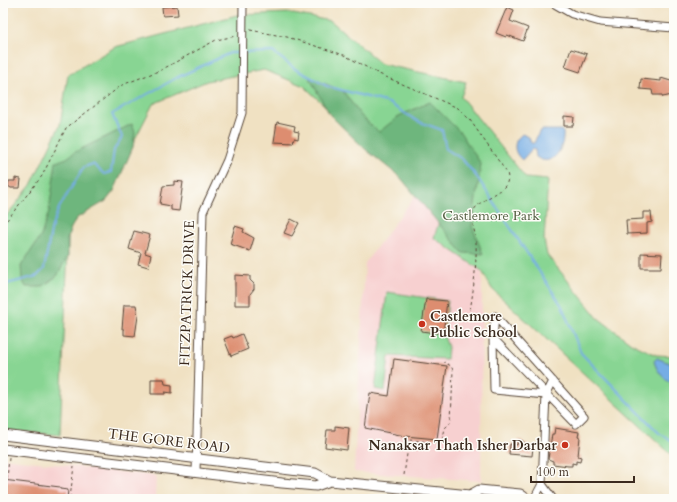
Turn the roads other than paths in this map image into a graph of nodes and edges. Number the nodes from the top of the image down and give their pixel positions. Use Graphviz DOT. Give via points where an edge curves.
graph roads {
  1 [pos="243,3"];
  2 [pos="553,3"];
  3 [pos="674,28"];
  4 [pos="493,338"];
  5 [pos="553,381"];
  6 [pos="546,395"];
  7 [pos="3,435"];
  8 [pos="3,449"];
  9 [pos="196,458"];
  10 [pos="196,472"];
  11 [pos="330,481"];
  12 [pos="542,484"];
  13 [pos="473,497"];
  14 [pos="527,499"];
  15 [pos="534,499"];
  16 [pos="554,499"];
  1 -- 9 [label="street, FITZPATRICK DRIVE" via="242,113 227,160 203,212"];
  2 -- 3 [label="street" via="572,14 600,22"];
  4 -- 5 [label="street" via="495,316"];
  4 -- 6 [label="street"];
  4 -- 6 [label="street" via="494,390"];
  5 -- 6 [label="street"];
  5 -- 6 [label="street" via="584,416 576,424"];
  6 -- 12 [label="street"];
  7 -- 9 [label="main road, THE GORE ROAD"];
  8 -- 10 [label="main road, THE GORE ROAD"];
  9 -- 10 [label="street, FITZPATRICK DRIVE"];
  9 -- 11 [label="main road, THE GORE ROAD" via="315,474"];
  10 -- 11 [label="main road, THE GORE ROAD" via="316,486"];
  11 -- 13 [label="main road, THE GORE ROAD"];
  12 -- 15 [label="street"];
  12 -- 16 [label="street"];
  13 -- 14 [label="main road, THE GORE ROAD" via="479,490 520,494"];
}
